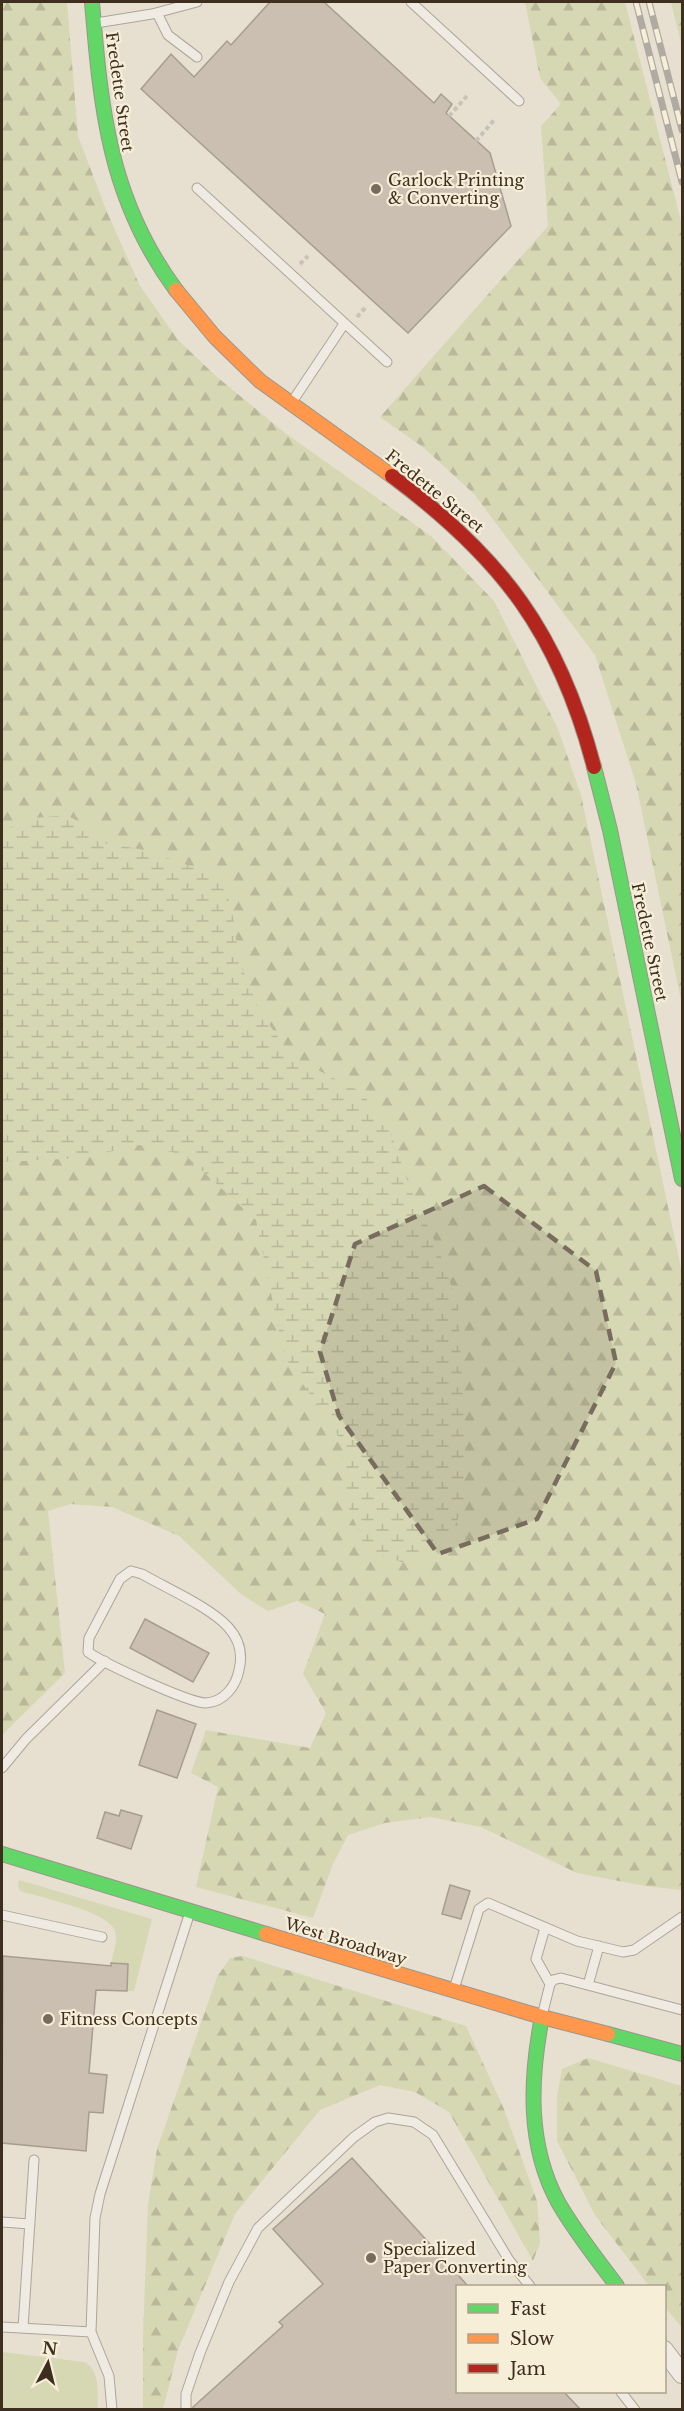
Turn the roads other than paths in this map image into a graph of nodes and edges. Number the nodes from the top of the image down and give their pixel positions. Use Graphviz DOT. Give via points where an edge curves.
graph roads {
  1 [pos="92,2"];
  2 [pos="197,2"];
  3 [pos="411,2"];
  4 [pos="176,5"];
  5 [pos="157,13"];
  6 [pos="94,23"];
  7 [pos="197,57"];
  8 [pos="519,101"];
  9 [pos="197,188"];
  10 [pos="344,324"];
  11 [pos="387,362"];
  12 [pos="291,403"];
  13 [pos="682,1179"];
  14 [pos="105,1661"];
  15 [pos="2,1768"];
  16 [pos="6,1858"];
  17 [pos="189,1912"];
  18 [pos="2,1915"];
  19 [pos="682,1917"];
  20 [pos="545,1928"];
  21 [pos="102,1937"];
  22 [pos="599,1946"];
  23 [pos="550,1984"];
  24 [pos="588,1985"];
  25 [pos="454,1991"];
  26 [pos="682,2010"];
  27 [pos="542,2017"];
  28 [pos="682,2054"];
  29 [pos="34,2160"];
  30 [pos="2,2222"];
  31 [pos="30,2224"];
  32 [pos="529,2285"];
  33 [pos="616,2285"];
  34 [pos="2,2327"];
  35 [pos="23,2328"];
  36 [pos="91,2332"];
  37 [pos="666,2353"];
  38 [pos="682,2374"];
  39 [pos="623,2393"];
  40 [pos="112,2409"];
  41 [pos="186,2409"];
  42 [pos="635,2409"];
  1 -- 6 [label="street, Fredette Street"];
  2 -- 4 [label="lane"];
  3 -- 8 [label="lane"];
  4 -- 5 [label="lane"];
  5 -- 6 [label="lane"];
  5 -- 7 [label="lane" via="168,35"];
  6 -- 12 [label="street, Fredette Street" via="107,135 116,173 141,229 168,278 197,318 259,380"];
  9 -- 10 [label="lane"];
  10 -- 11 [label="lane"];
  10 -- 12 [label="lane"];
  12 -- 13 [label="street, Fredette Street" via="402,483 473,542 510,585 557,659 581,719 601,789"];
  14 -- 14 [label="lane" via="188,1699 207,1703 230,1690 238,1674 241,1651 229,1629 214,1616 131,1572 120,1579 89,1638 88,1652"];
  14 -- 15 [label="lane"];
  16 -- 17 [label="street, West Broadway"];
  17 -- 25 [label="street, West Broadway"];
  17 -- 36 [label="lane" via="100,2194 95,2218"];
  18 -- 21 [label="lane"];
  19 -- 22 [label="lane" via="629,1952"];
  20 -- 22 [label="lane"];
  20 -- 23 [label="lane" via="536,1959"];
  20 -- 25 [label="lane" via="493,1904 483,1905"];
  22 -- 24 [label="lane"];
  23 -- 24 [label="lane" via="561,1978"];
  23 -- 27 [label="lane"];
  24 -- 26 [label="lane"];
  25 -- 27 [label="street, West Broadway"];
  27 -- 28 [label="street, West Broadway"];
  27 -- 33 [label="street" via="532,2094 539,2152 562,2209"];
  29 -- 31 [label="lane"];
  30 -- 31 [label="lane"];
  31 -- 35 [label="lane"];
  32 -- 41 [label="lane" via="509,2260 434,2135 408,2121 388,2118 375,2122 258,2228 229,2282 200,2353 186,2394"];
  34 -- 35 [label="lane"];
  35 -- 36 [label="lane"];
  36 -- 40 [label="lane" via="109,2376"];
  37 -- 38 [label="street"];
  39 -- 42 [label="lane"];
}
